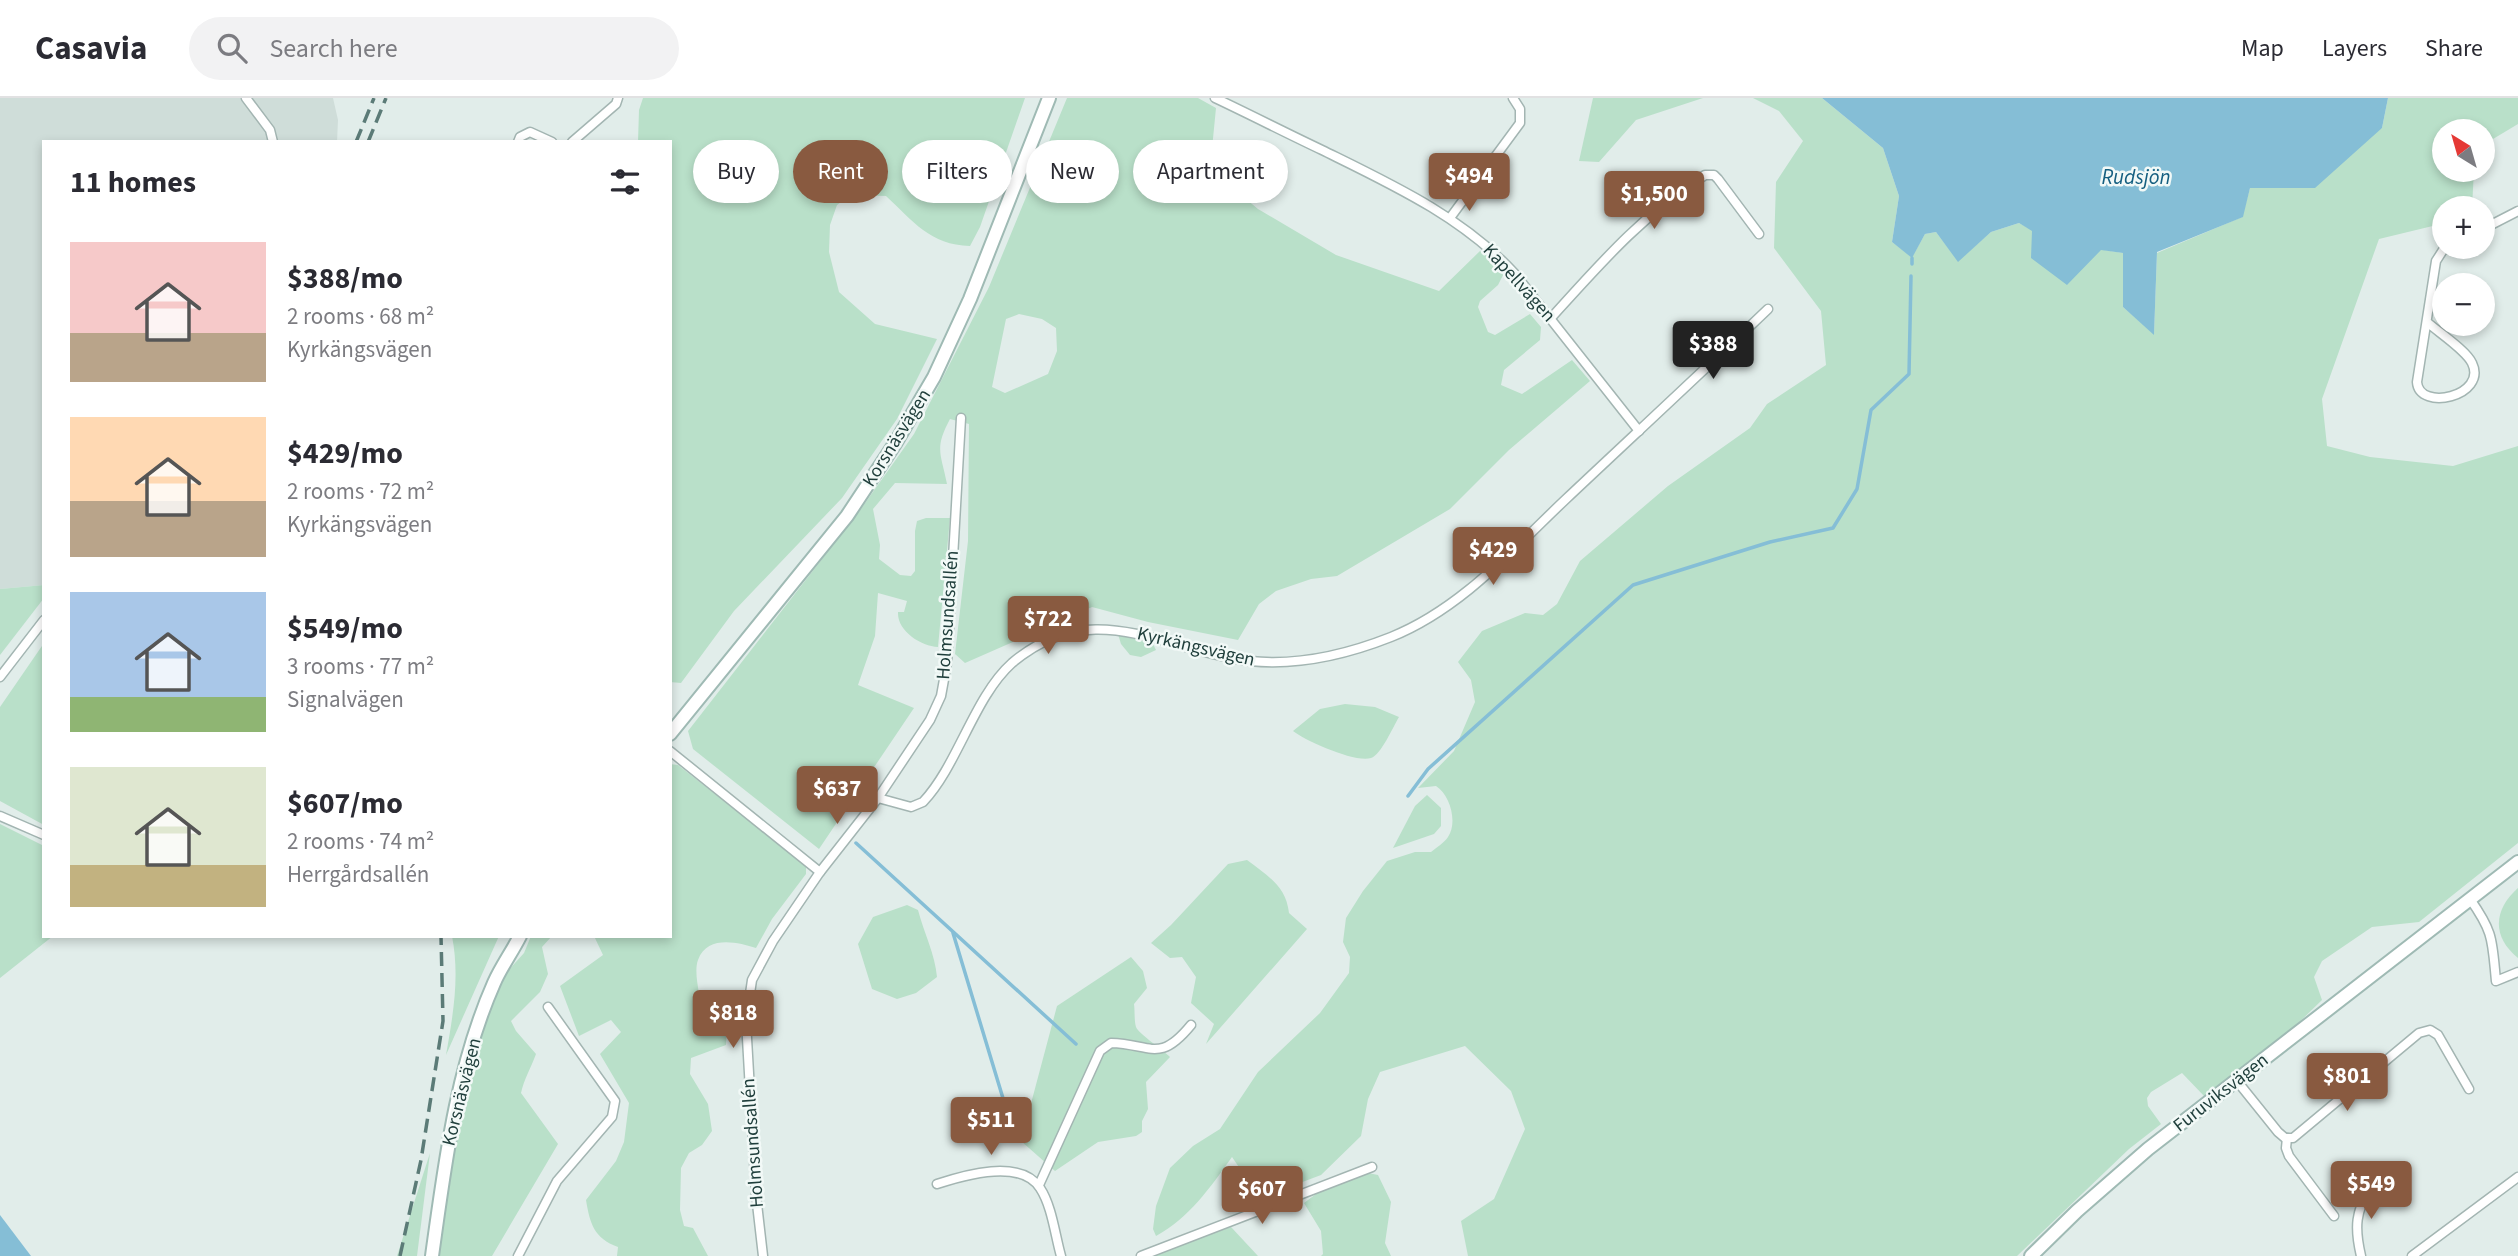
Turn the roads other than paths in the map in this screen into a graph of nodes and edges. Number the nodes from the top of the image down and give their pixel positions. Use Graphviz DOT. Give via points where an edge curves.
graph roads {
  1 [pos="246,98"];
  2 [pos="618,98"];
  3 [pos="1049,98"];
  4 [pos="1513,98"];
  5 [pos="1219,99"];
  6 [pos="272,140"];
  7 [pos="519,140"];
  8 [pos="548,140"];
  9 [pos="574,140"];
  10 [pos="2518,211"];
  11 [pos="1450,218"];
  12 [pos="2495,223"];
  13 [pos="1759,234"];
  14 [pos="2437,259"];
  15 [pos="1768,309"];
  16 [pos="1551,318"];
  17 [pos="2427,322"];
  18 [pos="961,418"];
  19 [pos="1639,431"];
  20 [pos="42,622"];
  21 [pos="0,677"];
  22 [pos="672,732"];
  23 [pos="672,753"];
  24 [pos="878,798"];
  25 [pos="0,816"];
  26 [pos="42,834"];
  27 [pos="2518,862"];
  28 [pos="820,872"];
  29 [pos="2470,899"];
  30 [pos="519,938"];
  31 [pos="2518,972"];
  32 [pos="548,1007"];
  33 [pos="1191,1025"];
  34 [pos="2237,1081"];
  35 [pos="2469,1089"];
  36 [pos="2287,1138"];
  37 [pos="1372,1167"];
  38 [pos="2518,1177"];
  39 [pos="937,1184"];
  40 [pos="1039,1185"];
  41 [pos="2370,1185"];
  42 [pos="2334,1216"];
  43 [pos="2045,1251"];
  44 [pos="432,1256"];
  45 [pos="518,1256"];
  46 [pos="762,1256"];
  47 [pos="1060,1256"];
  48 [pos="1141,1256"];
  49 [pos="2031,1256"];
  50 [pos="2361,1256"];
  51 [pos="2412,1256"];
  1 -- 6 [label="street"];
  2 -- 9 [label="street"];
  3 -- 22 [label="street, Korsnäsvägen" via="970,299 897,442 847,516"];
  4 -- 11 [label="street" via="1520,109 1520,123"];
  5 -- 11 [label="street, Kapellvägen"];
  7 -- 8 [label="street" via="530,132"];
  10 -- 12 [label="street"];
  11 -- 16 [label="street, Kapellvägen" via="1501,258"];
  13 -- 16 [label="street" via="1718,179 1704,175 1626,237"];
  14 -- 17 [label="street"];
  15 -- 19 [label="street, Kyrkängsvägen"];
  16 -- 19 [label="street, Kapellvägen"];
  17 -- 17 [label="street" via="2418,391 2429,397 2464,392 2474,377 2472,363"];
  18 -- 24 [label="street, Holmsundsallén" via="944,681 937,708"];
  19 -- 24 [label="street, Kyrkängsvägen" via="1472,587 1414,626 1354,650 1282,662 1250,661 1112,629 1065,633 1023,654 1000,675 923,802 911,807"];
  20 -- 21 [label="street"];
  23 -- 28 [label="street"];
  24 -- 28 [label="street, Holmsundsallén"];
  25 -- 26 [label="street"];
  27 -- 29 [label="street, Furuviksvägen"];
  28 -- 46 [label="street, Holmsundsallén" via="768,949 748,995"];
  29 -- 31 [label="street" via="2491,934 2496,981"];
  29 -- 34 [label="street, Furuviksvägen"];
  30 -- 44 [label="street, Korsnäsvägen" via="494,983 468,1056 446,1155"];
  32 -- 45 [label="street" via="615,1101 612,1116 557,1181"];
  33 -- 40 [label="street" via="1161,1049 1148,1051 1111,1043 1100,1051"];
  34 -- 36 [label="street"];
  34 -- 43 [label="street, Furuviksvägen" via="2139,1157"];
  35 -- 36 [label="street" via="2438,1035 2424,1031 2300,1134"];
  36 -- 42 [label="street" via="2289,1156"];
  37 -- 48 [label="street"];
  38 -- 51 [label="street"];
  39 -- 40 [label="street" via="1014,1171"];
  40 -- 47 [label="street"];
  41 -- 50 [label="street" via="2356,1221"];
  43 -- 49 [label="street, Furuviksvägen"];
}
